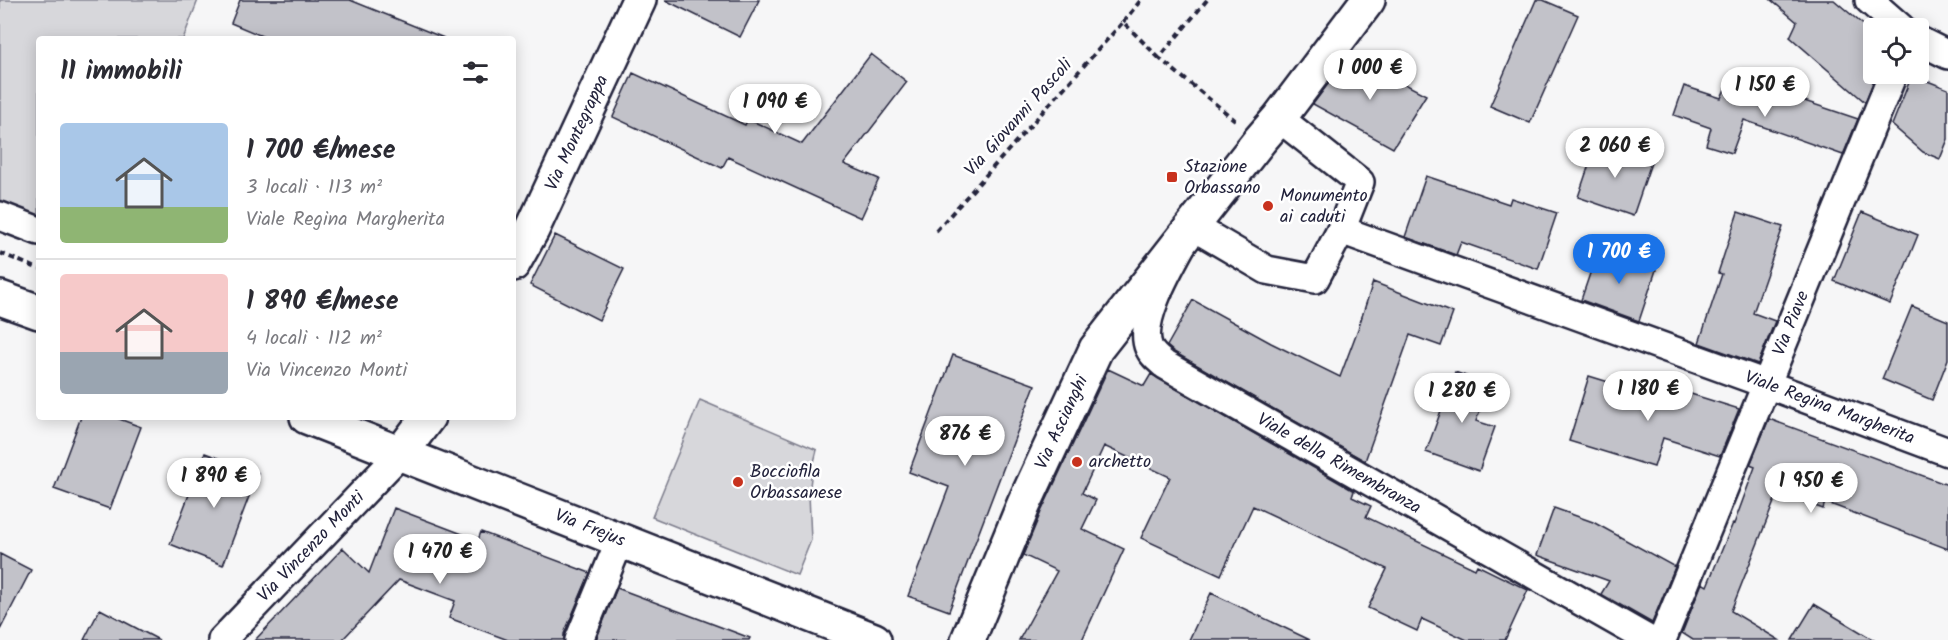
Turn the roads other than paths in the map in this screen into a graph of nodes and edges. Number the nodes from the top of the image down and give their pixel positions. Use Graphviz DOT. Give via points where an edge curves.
graph roads {
  1 [pos="639,0"];
  2 [pos="1368,0"];
  3 [pos="1869,0"];
  4 [pos="1890,18"];
  5 [pos="1929,46"];
  6 [pos="1948,55"];
  7 [pos="1889,84"];
  8 [pos="1269,129"];
  9 [pos="0,216"];
  10 [pos="1192,226"];
  11 [pos="36,230"];
  12 [pos="1341,230"];
  13 [pos="516,259"];
  14 [pos="0,298"];
  15 [pos="36,311"];
  16 [pos="1766,384"];
  17 [pos="315,420"];
  18 [pos="426,420"];
  19 [pos="1948,452"];
  20 [pos="400,454"];
  21 [pos="620,540"];
  22 [pos="222,640"];
  23 [pos="579,640"];
  24 [pos="874,640"];
  25 [pos="968,640"];
  26 [pos="1649,640"];
  27 [pos="1662,640"];
  1 -- 13 [label="street, Via Montegrappa"];
  2 -- 8 [label="street, Via Ascianghi"];
  3 -- 4 [label="street"];
  5 -- 6 [label="street"];
  7 -- 16 [label="street, Via Piave"];
  8 -- 10 [label="street, Via Ascianghi"];
  8 -- 12 [label="street" via="1360,182"];
  9 -- 11 [label="street"];
  10 -- 12 [label="street" via="1267,270 1316,279"];
  10 -- 25 [label="street, Via Ascianghi" via="1096,350 1024,504"];
  10 -- 26 [label="street, Viale della Rimembranza" via="1148,316 1145,336 1156,358"];
  12 -- 16 [label="street, Viale Regina Margherita"];
  14 -- 15 [label="street"];
  16 -- 19 [label="street, Viale Regina Margherita"];
  16 -- 27 [label="street, Via Piave"];
  17 -- 20 [label="street, Via Frejus"];
  18 -- 20 [label="street"];
  20 -- 21 [label="street, Via Frejus"];
  20 -- 22 [label="street, Via Vincenzo Monti"];
  21 -- 23 [label="street"];
  21 -- 24 [label="street, Via Frejus"];
}
